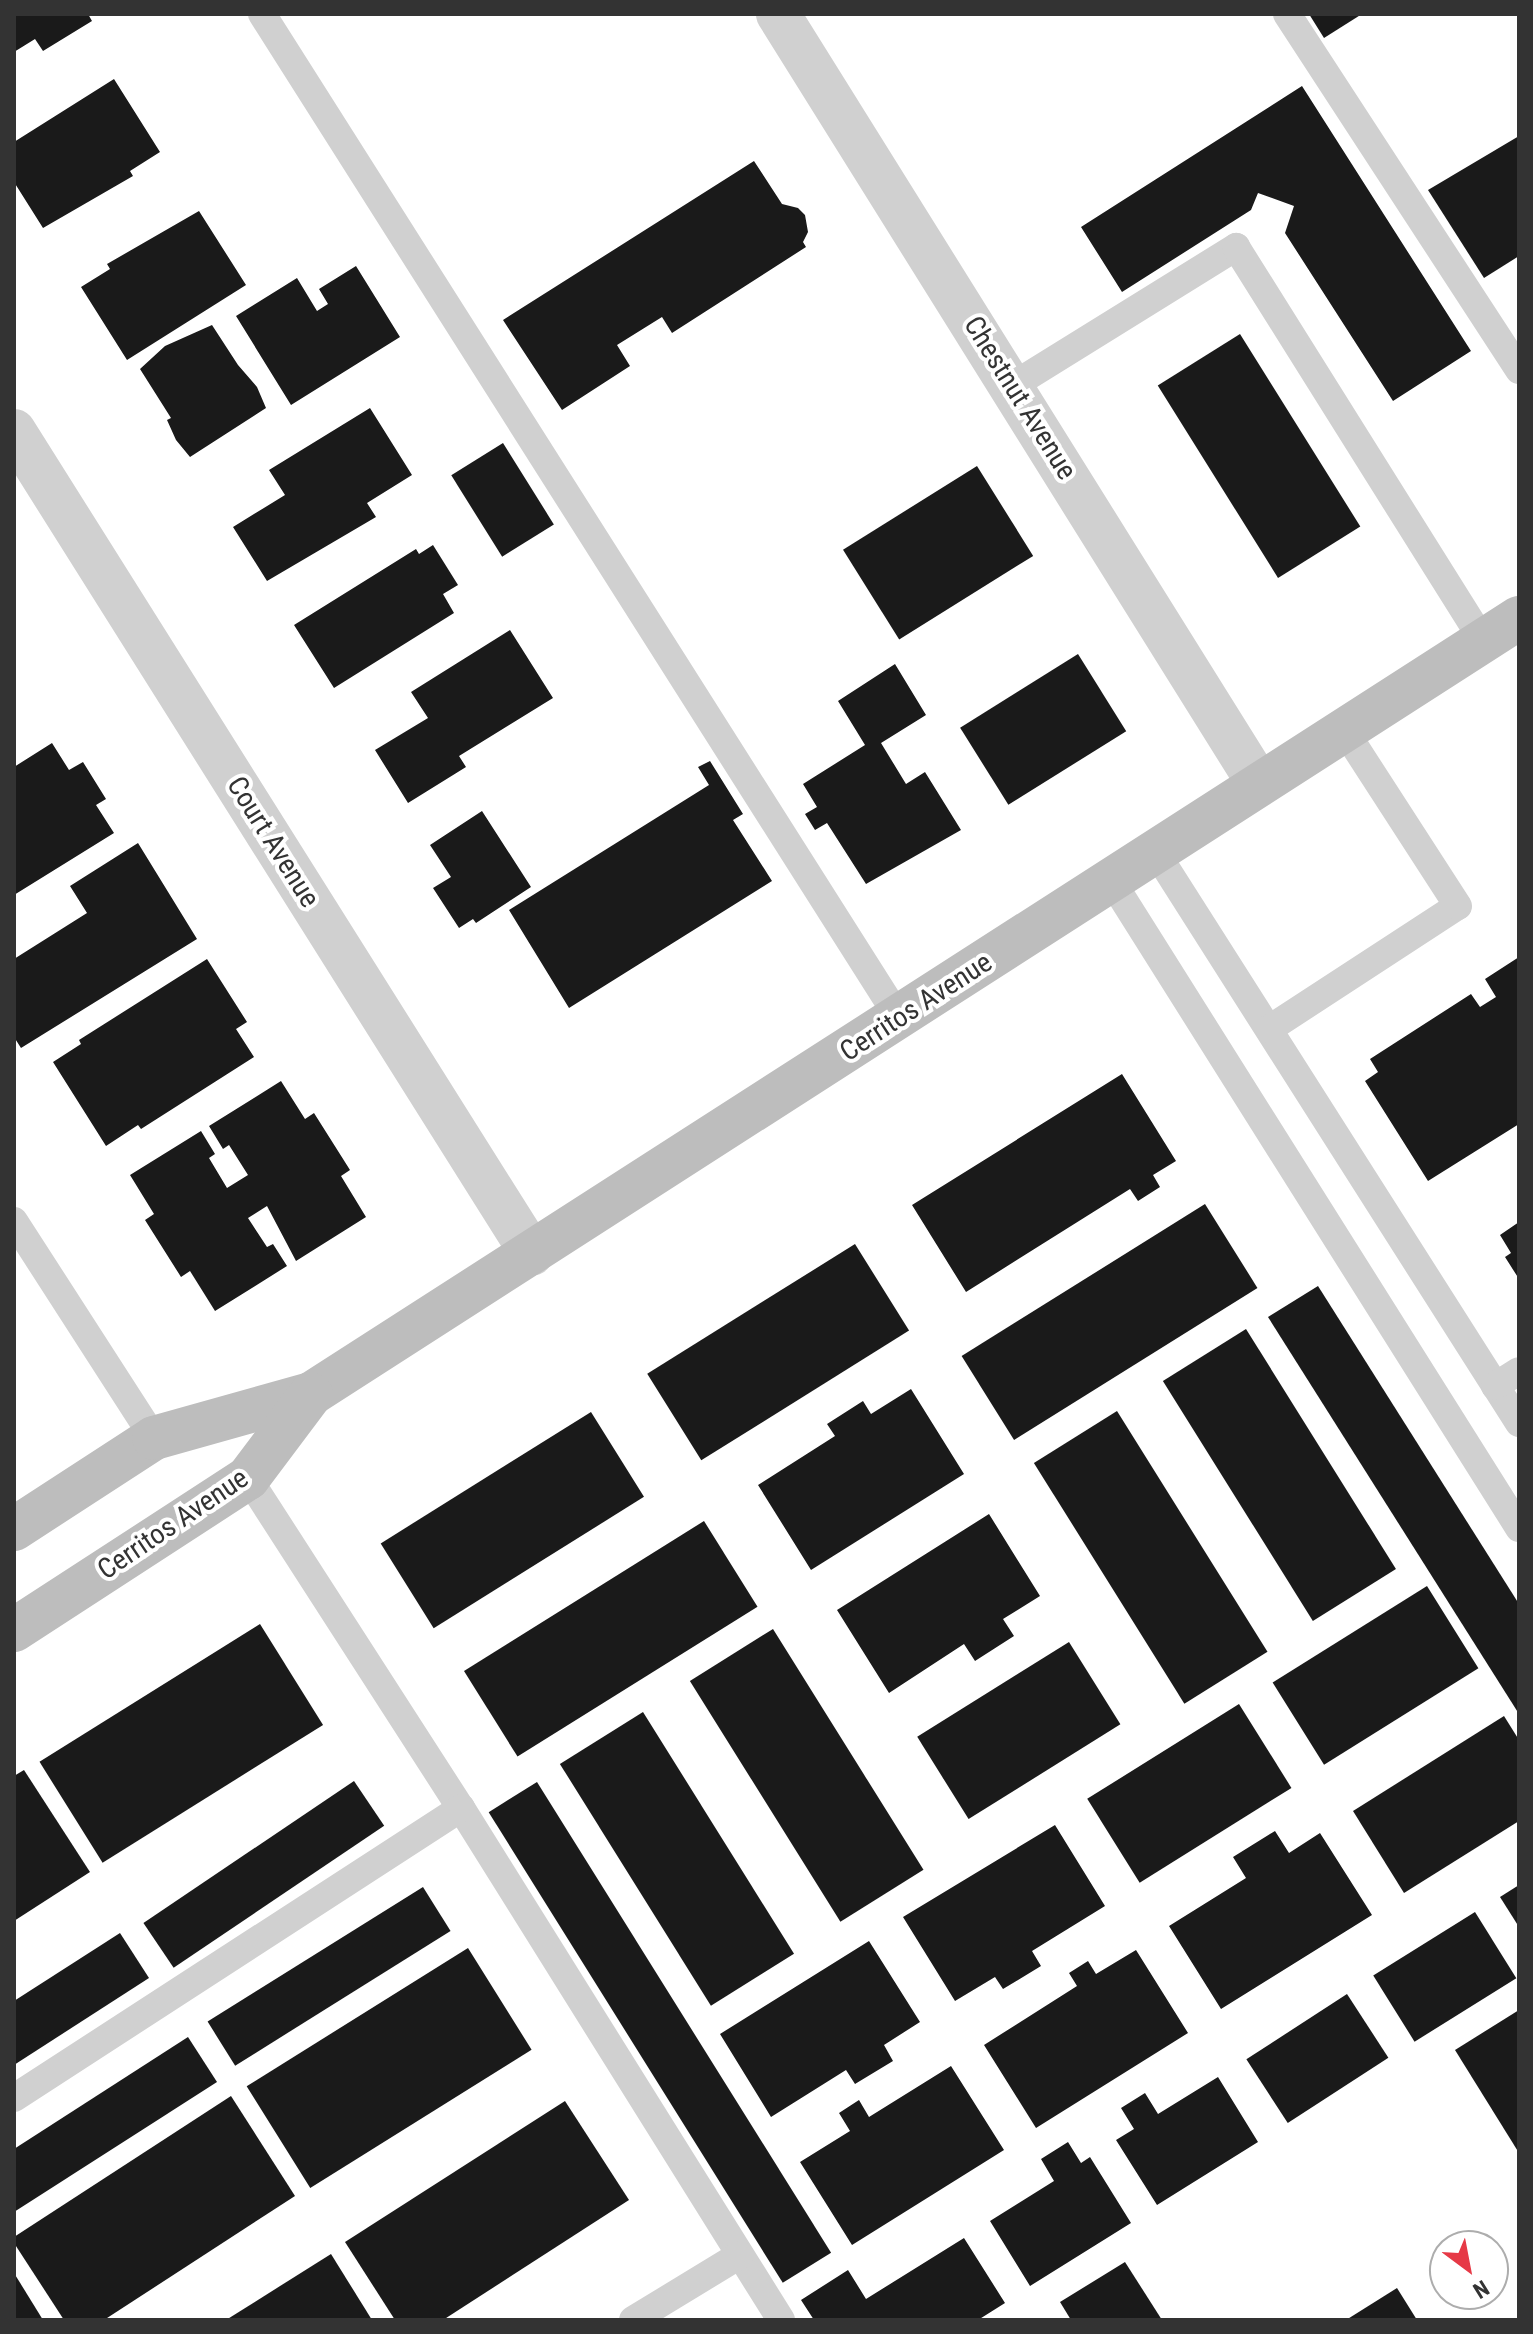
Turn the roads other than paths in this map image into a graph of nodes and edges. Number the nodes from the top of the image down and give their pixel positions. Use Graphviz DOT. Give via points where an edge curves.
graph roads {
  1 [pos="262,14"];
  2 [pos="778,14"];
  3 [pos="1287,14"];
  4 [pos="1519,370"];
  5 [pos="1012,386"];
  6 [pos="14,431"];
  7 [pos="1501,629"];
  8 [pos="1344,730"];
  9 [pos="1259,784"];
  10 [pos="1155,851"];
  11 [pos="1111,880"];
  12 [pos="899,1018"];
  13 [pos="1269,1029"];
  14 [pos="14,1221"];
  15 [pos="532,1254"];
  16 [pos="1507,1378"];
  17 [pos="311,1394"];
  18 [pos="1519,1423"];
  19 [pos="154,1438"];
  20 [pos="248,1478"];
  21 [pos="1519,1528"];
  22 [pos="14,1529"];
  23 [pos="14,1630"];
  24 [pos="461,1808"];
  25 [pos="14,2098"];
  26 [pos="740,2255"];
  27 [pos="633,2320"];
  28 [pos="781,2320"];
  1 -- 12 [label="lane"];
  2 -- 5 [label="street, Chestnut Avenue"];
  3 -- 4 [label="lane"];
  5 -- 7 [label="lane" via="1236,247"];
  5 -- 9 [label="street, Chestnut Avenue"];
  6 -- 15 [label="street, Court Avenue"];
  7 -- 8 [label="street, Cerritos Avenue"];
  8 -- 9 [label="street, Cerritos Avenue"];
  8 -- 13 [label="lane" via="1458,906"];
  9 -- 10 [label="street, Cerritos Avenue"];
  10 -- 11 [label="street, Cerritos Avenue"];
  10 -- 13 [label="lane"];
  11 -- 12 [label="street, Cerritos Avenue"];
  11 -- 21 [label="lane"];
  12 -- 15 [label="street, Cerritos Avenue"];
  13 -- 16 [label="lane"];
  14 -- 19 [label="lane"];
  15 -- 17 [label="street, Cerritos Avenue"];
  16 -- 18 [label="lane"];
  17 -- 19 [label="street, Cerritos Avenue"];
  17 -- 20 [label="street, Cerritos Avenue"];
  19 -- 22 [label="street, Cerritos Avenue"];
  20 -- 23 [label="street, Cerritos Avenue"];
  20 -- 24 [label="lane"];
  24 -- 25 [label="lane"];
  24 -- 26 [label="lane"];
  26 -- 27 [label="lane"];
  26 -- 28 [label="lane"];
}
